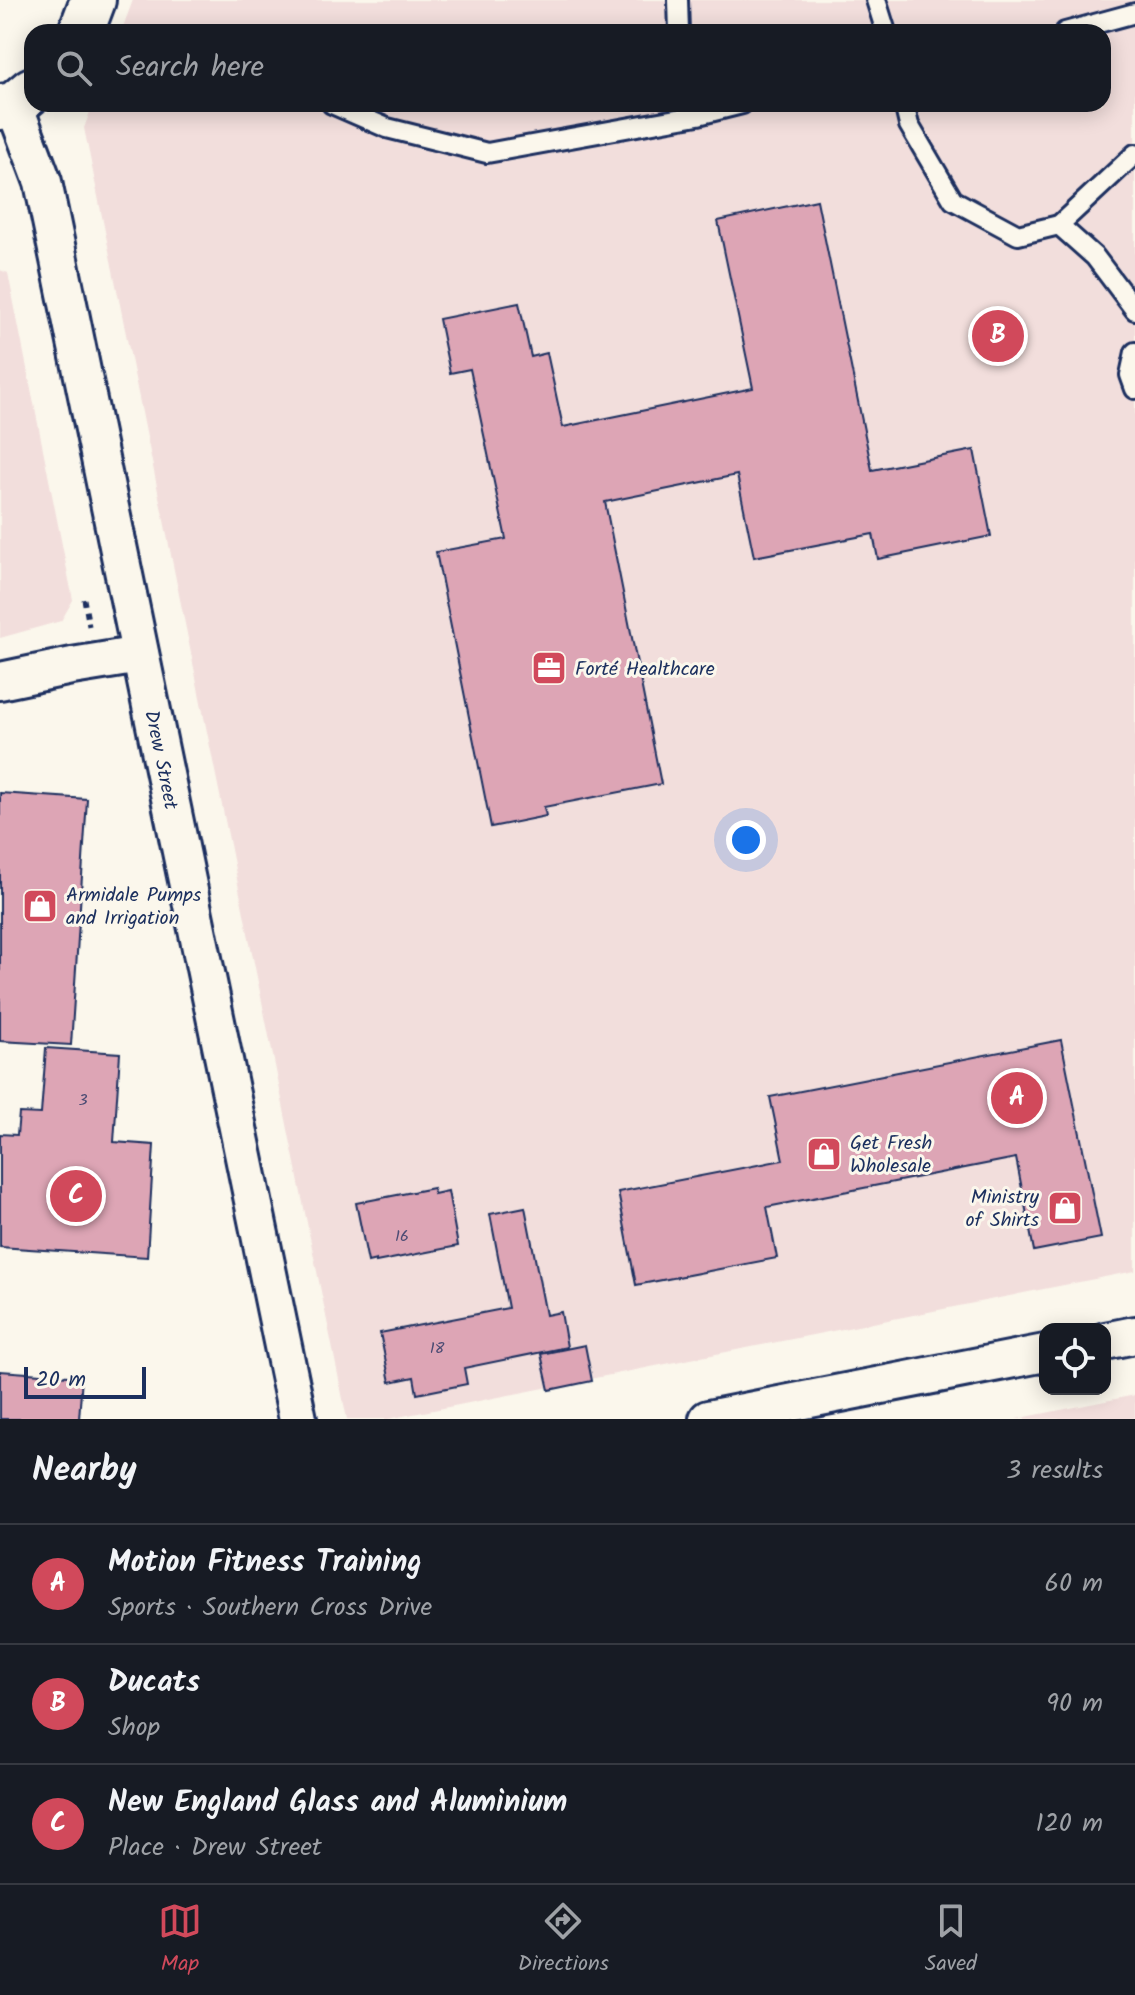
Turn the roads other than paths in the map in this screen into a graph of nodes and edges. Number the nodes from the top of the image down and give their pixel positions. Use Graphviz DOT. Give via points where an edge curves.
graph roads {
  1 [pos="93,0"];
  2 [pos="678,0"];
  3 [pos="876,0"];
  4 [pos="1135,13"];
  5 [pos="84,24"];
  6 [pos="679,24"];
  7 [pos="884,24"];
  8 [pos="1094,24"];
  9 [pos="15,101"];
  10 [pos="350,112"];
  11 [pos="686,112"];
  12 [pos="906,112"];
  13 [pos="1135,154"];
  14 [pos="1059,225"];
  15 [pos="1135,310"];
  16 [pos="1135,352"];
  17 [pos="1135,389"];
  18 [pos="140,655"];
  19 [pos="0,681"];
  20 [pos="1135,1335"];
  21 [pos="1111,1340"];
  22 [pos="1039,1354"];
  23 [pos="298,1419"];
  24 [pos="708,1419"];
  1 -- 5 [label="street"];
  2 -- 6 [label="lane"];
  3 -- 7 [label="lane"];
  4 -- 8 [label="lane"];
  9 -- 18 [label="street, Drew Street" via="43,182"];
  10 -- 11 [label="lane" via="387,128 487,153"];
  12 -- 14 [label="lane" via="953,200 1018,235"];
  13 -- 14 [label="lane"];
  14 -- 15 [label="lane" via="1095,257"];
  16 -- 17 [label="lane" via="1130,375"];
  18 -- 19 [label="street"];
  18 -- 23 [label="street, Drew Street"];
  20 -- 21 [label="street"];
  22 -- 24 [label="street"];
}
